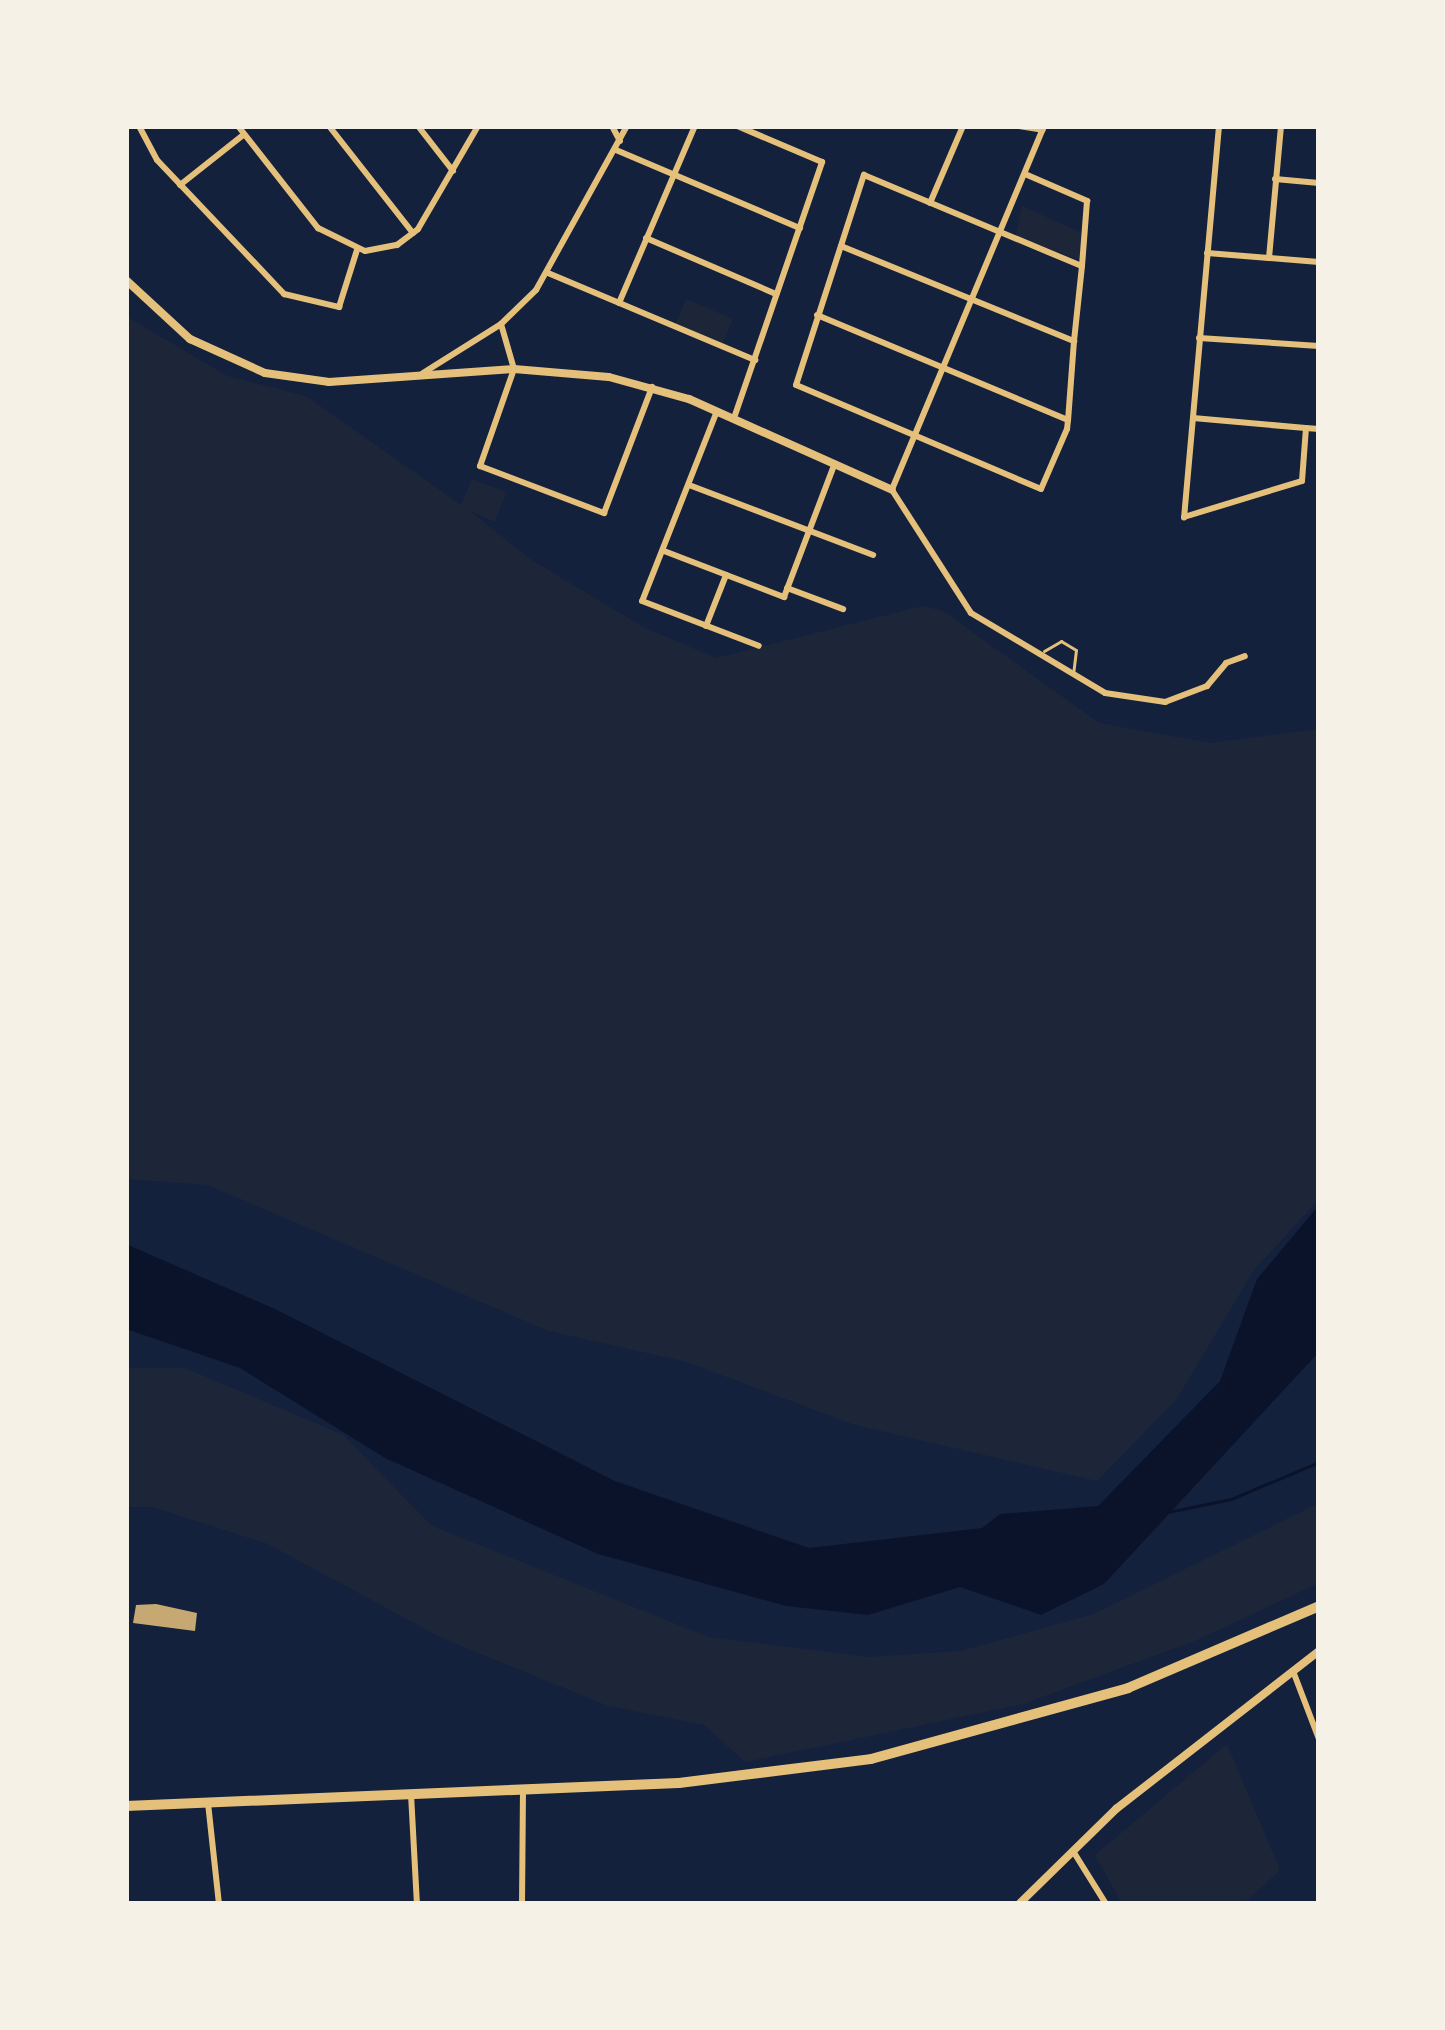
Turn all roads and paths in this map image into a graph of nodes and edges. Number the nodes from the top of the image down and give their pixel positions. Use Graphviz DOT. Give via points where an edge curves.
graph roads {
  1 [pos="140,126"];
  2 [pos="238,126"];
  3 [pos="329,126"];
  4 [pos="418,126"];
  5 [pos="478,126"];
  6 [pos="612,126"];
  7 [pos="627,126"];
  8 [pos="695,126"];
  9 [pos="737,126"];
  10 [pos="963,126"];
  11 [pos="1019,126"];
  12 [pos="1220,126"];
  13 [pos="1281,126"];
  14 [pos="1044,128"];
  15 [pos="244,134"];
  16 [pos="620,141"];
  17 [pos="616,150"];
  18 [pos="453,171"];
  19 [pos="1025,174"];
  20 [pos="674,175"];
  21 [pos="1276,179"];
  22 [pos="1319,183"];
  23 [pos="180,185"];
  24 [pos="930,203"];
  25 [pos="800,228"];
  26 [pos="1000,232"];
  27 [pos="413,233"];
  28 [pos="646,238"];
  29 [pos="841,245"];
  30 [pos="356,250"];
  31 [pos="1208,253"];
  32 [pos="1269,257"];
  33 [pos="1319,262"];
  34 [pos="1082,266"];
  35 [pos="548,272"];
  36 [pos="126,280"];
  37 [pos="777,294"];
  38 [pos="972,301"];
  39 [pos="619,303"];
  40 [pos="818,315"];
  41 [pos="501,324"];
  42 [pos="1199,338"];
  43 [pos="1075,341"];
  44 [pos="1319,346"];
  45 [pos="755,360"];
  46 [pos="514,369"];
  47 [pos="943,372"];
  48 [pos="420,375"];
  49 [pos="652,387"];
  50 [pos="717,411"];
  51 [pos="734,418"];
  52 [pos="1193,418"];
  53 [pos="1068,421"];
  54 [pos="1306,428"];
  55 [pos="1319,429"];
  56 [pos="915,436"];
  57 [pos="835,463"];
  58 [pos="689,484"];
  59 [pos="892,490"];
  60 [pos="809,530"];
  61 [pos="664,551"];
  62 [pos="873,555"];
  63 [pos="726,575"];
  64 [pos="787,588"];
  65 [pos="843,609"];
  66 [pos="706,626"];
  67 [pos="759,646"];
  68 [pos="1041,656"];
  69 [pos="1245,656"];
  70 [pos="1072,675"];
  71 [pos="1319,1606"];
  72 [pos="1319,1651"];
  73 [pos="1293,1671"];
  74 [pos="1319,1739"];
  75 [pos="523,1790"];
  76 [pos="411,1794"];
  77 [pos="208,1802"];
  78 [pos="126,1806"];
  79 [pos="1073,1850"];
  80 [pos="219,1904"];
  81 [pos="417,1904"];
  82 [pos="523,1904"];
  83 [pos="1019,1904"];
  84 [pos="1106,1904"];
  1 -- 23 [label="street"];
  2 -- 15 [label="street"];
  3 -- 27 [label="street"];
  4 -- 18 [label="street"];
  5 -- 18 [label="street"];
  6 -- 16 [label="street"];
  7 -- 16 [label="street"];
  8 -- 20 [label="street"];
  9 -- 25 [label="street" via="822,162"];
  10 -- 24 [label="street"];
  11 -- 14 [label="street"];
  12 -- 31 [label="street"];
  13 -- 21 [label="street"];
  14 -- 19 [label="street"];
  15 -- 23 [label="street"];
  15 -- 30 [label="street" via="318,229"];
  16 -- 17 [label="street"];
  17 -- 20 [label="street"];
  17 -- 35 [label="street"];
  18 -- 27 [label="street"];
  19 -- 26 [label="street"];
  19 -- 34 [label="street" via="1088,201"];
  20 -- 25 [label="street"];
  20 -- 28 [label="street"];
  21 -- 22 [label="street"];
  21 -- 32 [label="street"];
  23 -- 30 [label="street" via="269,281 298,300 340,308"];
  24 -- 26 [label="street"];
  24 -- 29 [label="street" via="865,175"];
  25 -- 37 [label="street"];
  26 -- 34 [label="street"];
  26 -- 38 [label="street"];
  27 -- 30 [label="street" via="388,248"];
  28 -- 37 [label="street"];
  28 -- 39 [label="street"];
  29 -- 38 [label="street"];
  29 -- 40 [label="street"];
  31 -- 32 [label="street"];
  31 -- 42 [label="street"];
  32 -- 33 [label="street"];
  34 -- 43 [label="street"];
  35 -- 39 [label="street"];
  35 -- 41 [label="street"];
  36 -- 48 [label="street" via="190,339 265,373 329,382"];
  37 -- 45 [label="street"];
  38 -- 43 [label="street"];
  38 -- 47 [label="street"];
  39 -- 45 [label="street"];
  40 -- 47 [label="street"];
  40 -- 56 [label="street" via="796,385"];
  41 -- 46 [label="street"];
  41 -- 48 [label="street"];
  42 -- 44 [label="street"];
  42 -- 52 [label="street"];
  43 -- 53 [label="street"];
  45 -- 51 [label="street"];
  46 -- 48 [label="street"];
  46 -- 49 [label="street"];
  46 -- 49 [label="street" via="480,466 604,513"];
  47 -- 53 [label="street"];
  47 -- 56 [label="street"];
  49 -- 50 [label="street"];
  50 -- 51 [label="street"];
  50 -- 58 [label="street"];
  51 -- 57 [label="street"];
  52 -- 54 [label="street"];
  52 -- 54 [label="street" via="1184,517 1302,481"];
  53 -- 56 [label="street" via="1042,489"];
  54 -- 55 [label="street"];
  56 -- 59 [label="street"];
  57 -- 59 [label="street"];
  57 -- 60 [label="street"];
  58 -- 60 [label="street"];
  58 -- 61 [label="street"];
  59 -- 68 [label="street" via="962,603"];
  60 -- 62 [label="street"];
  60 -- 64 [label="street"];
  61 -- 63 [label="street"];
  61 -- 66 [label="street" via="642,601"];
  63 -- 64 [label="street" via="784,597"];
  63 -- 66 [label="street"];
  64 -- 65 [label="street"];
  66 -- 67 [label="street"];
  68 -- 70 [label="street"];
  68 -- 70 [label="lane" via="1061,641 1078,655"];
  69 -- 70 [label="street" via="1226,663 1207,686 1155,704 1115,698"];
  71 -- 75 [label="highway" via="1128,1688 927,1747 704,1782"];
  72 -- 73 [label="street"];
  73 -- 74 [label="street"];
  73 -- 79 [label="street"];
  75 -- 76 [label="highway"];
  75 -- 82 [label="street"];
  76 -- 77 [label="highway"];
  76 -- 81 [label="street"];
  77 -- 78 [label="highway"];
  77 -- 80 [label="street"];
  79 -- 83 [label="street"];
  79 -- 84 [label="street"];
}
